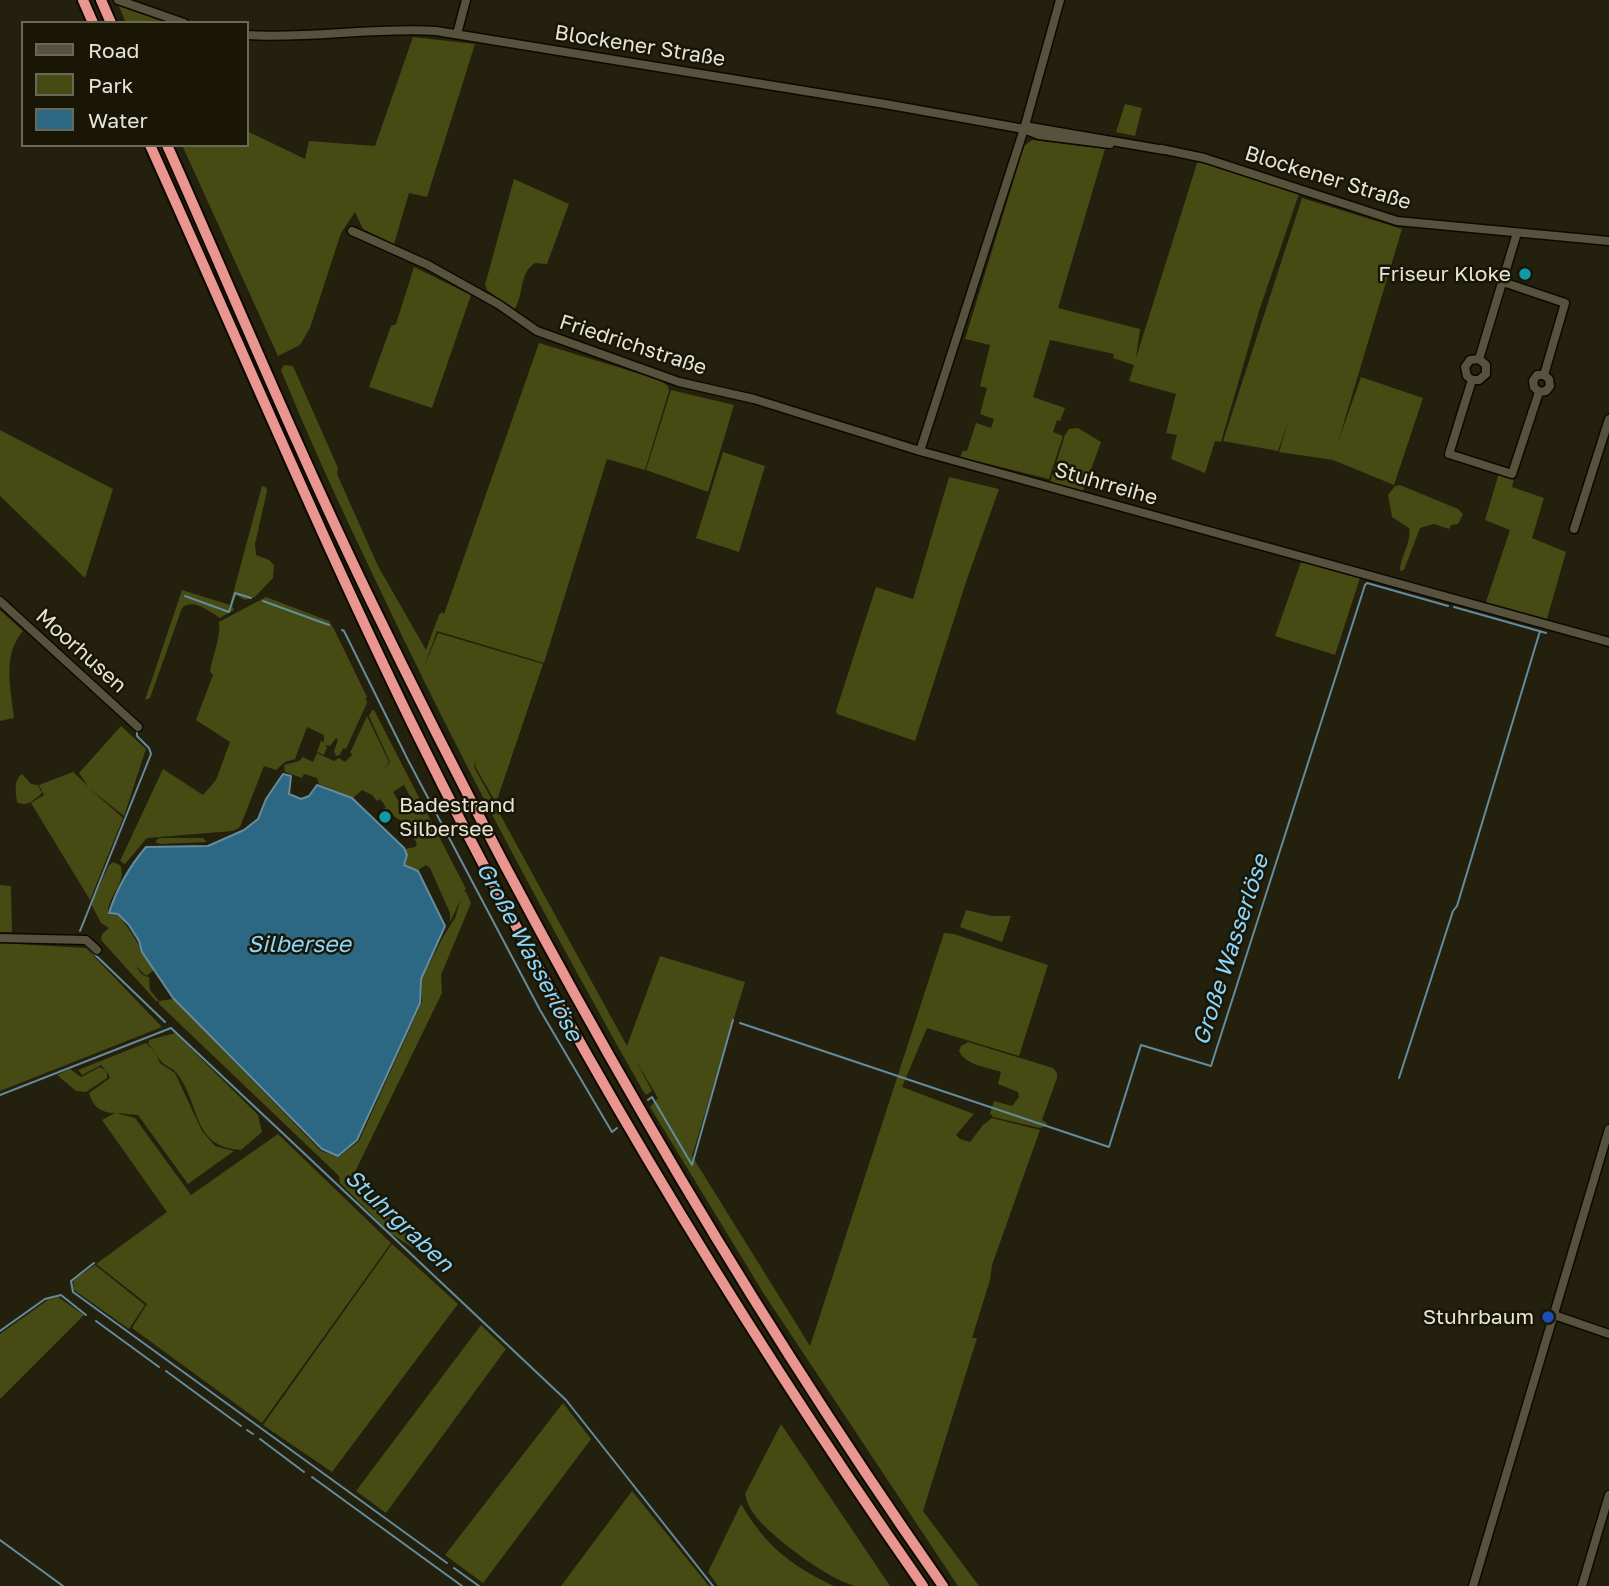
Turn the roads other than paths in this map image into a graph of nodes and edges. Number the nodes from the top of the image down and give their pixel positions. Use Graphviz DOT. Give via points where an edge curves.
graph roads {
  1 [pos="83,0"];
  2 [pos="101,0"];
  3 [pos="118,0"];
  4 [pos="466,0"];
  5 [pos="1060,0"];
  6 [pos="92,21"];
  7 [pos="110,21"];
  8 [pos="178,21"];
  9 [pos="457,34"];
  10 [pos="248,35"];
  11 [pos="1024,129"];
  12 [pos="151,147"];
  13 [pos="168,147"];
  14 [pos="352,231"];
  15 [pos="1517,233"];
  16 [pos="1609,241"];
  17 [pos="1503,282"];
  18 [pos="1479,359"];
  19 [pos="1472,380"];
  20 [pos="1609,419"];
  21 [pos="920,451"];
  22 [pos="1574,529"];
  23 [pos="0,601"];
  24 [pos="1609,642"];
  25 [pos="138,727"];
  26 [pos="0,938"];
  27 [pos="97,950"];
  28 [pos="1609,1129"];
  29 [pos="1553,1315"];
  30 [pos="1609,1334"];
  31 [pos="1609,1495"];
  32 [pos="923,1586"];
  33 [pos="943,1586"];
  34 [pos="1473,1586"];
  35 [pos="1582,1586"];
  1 -- 6 [label="highway"];
  2 -- 7 [label="highway"];
  3 -- 8 [label="street"];
  4 -- 9 [label="street"];
  5 -- 11 [label="street"];
  9 -- 10 [label="street, Blockener Straße" via="410,30"];
  9 -- 11 [label="street, Blockener Straße"];
  11 -- 15 [label="street, Blockener Straße" via="1055,137 1164,149 1217,162 1397,221"];
  11 -- 21 [label="street"];
  12 -- 32 [label="highway" via="341,576 485,864 687,1224"];
  13 -- 33 [label="highway" via="367,593 537,928 709,1227"];
  14 -- 21 [label="street, Friedrichstraße" via="428,265 537,331 679,382 754,399"];
  15 -- 16 [label="street, Blockener Straße"];
  15 -- 17 [label="street"];
  17 -- 18 [label="street"];
  17 -- 19 [label="street" via="1565,303 1544,375 1550,386 1539,391 1512,474 1449,454"];
  18 -- 19 [label="street" via="1470,360 1465,367"];
  18 -- 19 [label="street" via="1486,365 1486,374"];
  20 -- 22 [label="street"];
  21 -- 24 [label="street, Stuhrreihe"];
  23 -- 25 [label="street, Moorhusen"];
  26 -- 27 [label="street" via="86,940"];
  28 -- 29 [label="street"];
  29 -- 30 [label="street"];
  29 -- 34 [label="street"];
  31 -- 35 [label="street"];
}
